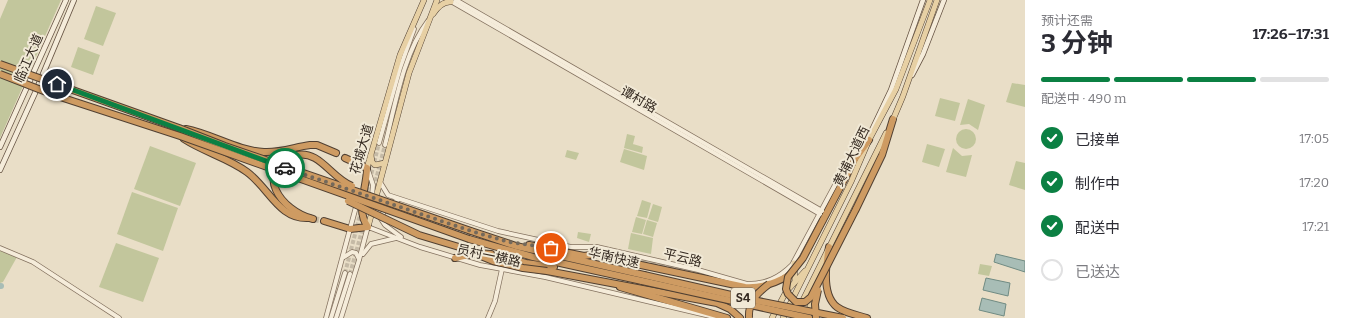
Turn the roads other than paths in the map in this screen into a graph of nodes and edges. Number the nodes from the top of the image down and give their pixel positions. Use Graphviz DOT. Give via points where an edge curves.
graph roads {
  1 [pos="66,0"];
  2 [pos="74,0"];
  3 [pos="422,0"];
  4 [pos="437,0"];
  5 [pos="923,0"];
  6 [pos="930,0"];
  7 [pos="937,0"];
  8 [pos="944,0"];
  9 [pos="452,1"];
  10 [pos="419,12"];
  11 [pos="429,20"];
  12 [pos="0,64"];
  13 [pos="0,74"];
  14 [pos="908,84"];
  15 [pos="893,119"];
  16 [pos="179,128"];
  17 [pos="180,136"];
  18 [pos="869,140"];
  19 [pos="379,143"];
  20 [pos="385,145"];
  21 [pos="0,147"];
  22 [pos="336,153"];
  23 [pos="371,154"];
  24 [pos="345,158"];
  25 [pos="385,163"];
  26 [pos="367,168"];
  27 [pos="0,170"];
  28 [pos="380,182"];
  29 [pos="312,184"];
  30 [pos="401,199"];
  31 [pos="385,202"];
  32 [pos="822,215"];
  33 [pos="324,221"];
  34 [pos="368,227"];
  35 [pos="350,229"];
  36 [pos="471,231"];
  37 [pos="397,237"];
  38 [pos="409,242"];
  39 [pos="829,247"];
  40 [pos="0,248"];
  41 [pos="491,254"];
  42 [pos="597,254"];
  43 [pos="500,256"];
  44 [pos="455,258"];
  45 [pos="343,259"];
  46 [pos="360,260"];
  47 [pos="631,261"];
  48 [pos="794,263"];
  49 [pos="808,267"];
  50 [pos="502,269"];
  51 [pos="825,271"];
  52 [pos="345,273"];
  53 [pos="350,274"];
  54 [pos="789,274"];
  55 [pos="643,278"];
  56 [pos="604,281"];
  57 [pos="795,281"];
  58 [pos="769,284"];
  59 [pos="810,284"];
  60 [pos="119,318"];
  61 [pos="326,318"];
  62 [pos="331,318"];
  63 [pos="336,318"];
  64 [pos="341,318"];
  65 [pos="488,318"];
  66 [pos="727,318"];
  67 [pos="740,318"];
  68 [pos="749,318"];
  69 [pos="772,318"];
  70 [pos="783,318"];
  71 [pos="794,318"];
  72 [pos="808,318"];
  73 [pos="816,318"];
  74 [pos="843,318"];
  75 [pos="867,318"];
  1 -- 21 [label="main road, 临江大道"];
  2 -- 27 [label="main road, 临江大道" via="36,93"];
  3 -- 10 [label="main road"];
  4 -- 11 [label="main road, 花城大道"];
  5 -- 18 [label="main road" via="898,72"];
  6 -- 18 [label="main road, 黄埔大道西" via="899,84"];
  7 -- 14 [label="main road, 黄埔大道西"];
  8 -- 14 [label="main road"];
  9 -- 11 [label="main road" via="441,5"];
  9 -- 32 [label="street, 谭村路"];
  10 -- 19 [label="street, 花城大道"];
  10 -- 23 [label="main road, 花城大道" via="400,55"];
  11 -- 20 [label="street, 花城大道" via="420,31 412,51 397,95"];
  11 -- 25 [label="main road, 花城大道" via="409,72"];
  12 -- 16 [label="highway, 华南快速 / S4, bridge"];
  13 -- 17 [label="highway, 华南快速 / S4, bridge" via="54,95"];
  14 -- 15 [label="main road, 黄埔大道西"];
  15 -- 39 [label="main road, 黄埔大道西"];
  15 -- 51 [label="highway, bridge" via="882,155"];
  16 -- 22 [label="highway, bridge" via="202,132 264,152 317,145"];
  16 -- 31 [label="highway, 华南快速 / S4, bridge"];
  17 -- 29 [label="highway, 华南快速 / S4, bridge"];
  17 -- 31 [label="highway, bridge" via="197,147 235,164 255,179 290,215 311,218 287,206 276,190 275,178 278,168 284,160 296,155 305,154 316,158 336,177"];
  18 -- 32 [label="highway"];
  18 -- 49 [label="main road, 黄埔大道西"];
  23 -- 25 [label="main road" via="375,165"];
  23 -- 26 [label="main road, 花城大道"];
  24 -- 26 [label="highway"];
  25 -- 28 [label="main road, 花城大道"];
  26 -- 34 [label="highway" via="361,215"];
  26 -- 35 [label="street, 花城大道"];
  28 -- 30 [label="street, 平云路" via="388,194"];
  28 -- 34 [label="main road, 花城大道"];
  29 -- 55 [label="highway, 华南快速 / S4, bridge" via="468,239 533,257"];
  29 -- 56 [label="highway, bridge" via="419,235 500,263"];
  30 -- 38 [label="street" via="386,205 381,218 385,225"];
  30 -- 48 [label="street, 平云路" via="518,236 571,248 598,247 747,284 769,281"];
  31 -- 36 [label="highway, 华南快速 / S4, bridge"];
  32 -- 48 [label="street, 平云路"];
  32 -- 54 [label="highway, bridge" via="803,258"];
  33 -- 35 [label="highway"];
  34 -- 35 [label="highway"];
  34 -- 37 [label="street, 员村一横路"];
  34 -- 46 [label="street, 花城大道"];
  35 -- 45 [label="street, 花城大道"];
  36 -- 42 [label="highway" via="509,242 584,256"];
  36 -- 55 [label="highway, 华南快速 / S4" via="516,246"];
  37 -- 38 [label="street, 员村一横路"];
  37 -- 46 [label="street" via="371,244"];
  38 -- 44 [label="street, 员村一横路"];
  39 -- 59 [label="main road, 黄埔大道西"];
  39 -- 75 [label="highway" via="827,288 835,306"];
  40 -- 60 [label="street" via="33,262"];
  41 -- 44 [label="highway" via="477,253"];
  43 -- 55 [label="highway" via="606,277"];
  44 -- 50 [label="street, 员村一横路"];
  45 -- 46 [label="street" via="352,252 356,253"];
  45 -- 61 [label="street, 花城大道"];
  46 -- 64 [label="street, 花城大道"];
  47 -- 58 [label="highway" via="641,266 741,286"];
  48 -- 57 [label="main road"];
  49 -- 57 [label="main road"];
  49 -- 70 [label="main road, 黄埔大道西"];
  50 -- 65 [label="street" via="495,301"];
  50 -- 66 [label="street, 员村一横路" via="624,295 695,314"];
  51 -- 54 [label="highway, bridge" via="810,298 801,303 794,301 788,294 786,283"];
  51 -- 73 [label="highway, bridge" via="816,295"];
  52 -- 62 [label="street"];
  53 -- 63 [label="street"];
  54 -- 58 [label="highway"];
  55 -- 72 [label="highway, 华南快速 / S4, bridge"];
  55 -- 74 [label="highway, 华南快速 / S4, bridge"];
  56 -- 66 [label="highway"];
  56 -- 67 [label="highway" via="720,304"];
  57 -- 69 [label="main road"];
  58 -- 68 [label="highway, bridge" via="754,297"];
  59 -- 71 [label="main road, 黄埔大道西"];
  59 -- 72 [label="main road" via="811,307"];
}
